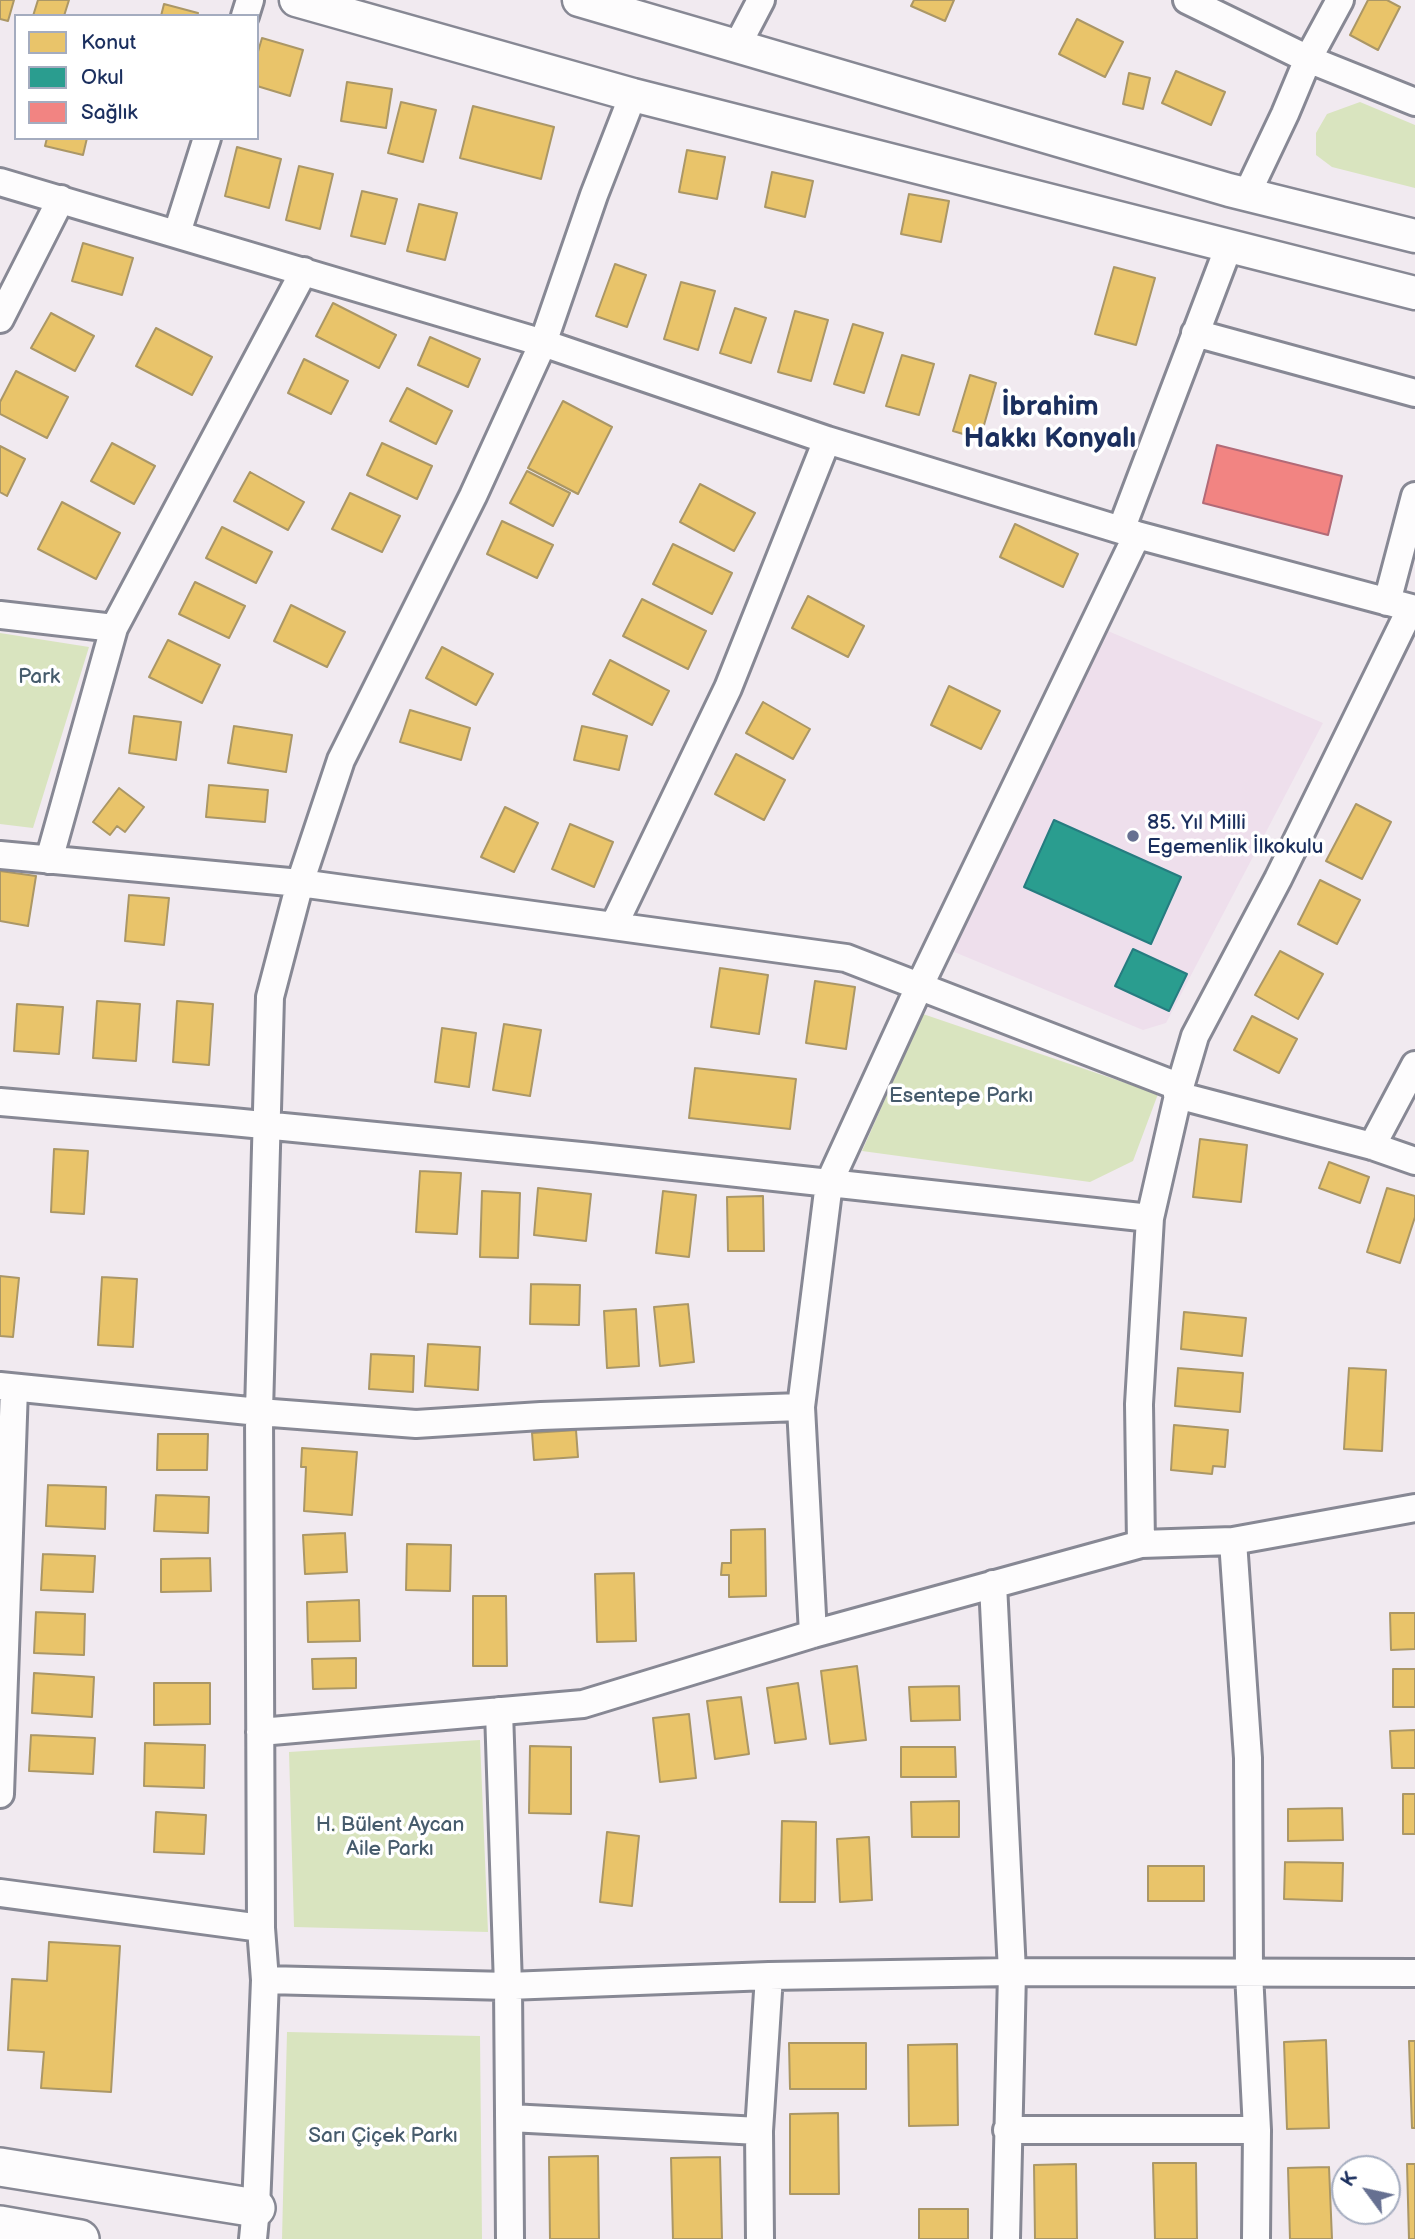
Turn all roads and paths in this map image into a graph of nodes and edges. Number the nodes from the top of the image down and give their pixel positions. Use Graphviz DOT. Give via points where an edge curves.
graph roads {
  1 [pos="296,0"];
  2 [pos="579,0"];
  3 [pos="761,0"];
  4 [pos="1186,0"];
  5 [pos="1340,0"];
  6 [pos="737,46"];
  7 [pos="1308,59"];
  8 [pos="633,94"];
  9 [pos="1415,102"];
  10 [pos="206,140"];
  11 [pos="0,182"];
  12 [pos="1247,194"];
  13 [pos="61,199"];
  14 [pos="177,233"];
  15 [pos="1415,236"];
  16 [pos="1229,246"];
  17 [pos="303,271"];
  18 [pos="1415,293"];
  19 [pos="0,319"];
  20 [pos="1195,333"];
  21 [pos="543,343"];
  22 [pos="1415,393"];
  23 [pos="827,440"];
  24 [pos="1415,496"];
  25 [pos="1129,532"];
  26 [pos="1404,607"];
  27 [pos="0,615"];
  28 [pos="114,628"];
  29 [pos="0,855"];
  30 [pos="49,860"];
  31 [pos="300,883"];
  32 [pos="614,925"];
  33 [pos="920,985"];
  34 [pos="1415,1065"];
  35 [pos="1178,1091"];
  36 [pos="0,1102"];
  37 [pos="268,1125"];
  38 [pos="1372,1146"];
  39 [pos="1415,1161"];
  40 [pos="830,1183"];
  41 [pos="1150,1218"];
  42 [pos="7,1387"];
  43 [pos="802,1407"];
  44 [pos="260,1412"];
  45 [pos="1415,1508"];
  46 [pos="1233,1541"];
  47 [pos="1141,1544"];
  48 [pos="993,1584"];
  49 [pos="813,1634"];
  50 [pos="499,1711"];
  51 [pos="260,1732"];
  52 [pos="0,1794"];
  53 [pos="0,1893"];
  54 [pos="261,1928"];
  55 [pos="1012,1972"];
  56 [pos="1249,1973"];
  57 [pos="1415,1973"];
  58 [pos="769,1976"];
  59 [pos="265,1980"];
  60 [pos="508,1986"];
  61 [pos="510,2118"];
  62 [pos="1007,2130"];
  63 [pos="1257,2130"];
  64 [pos="759,2131"];
  65 [pos="0,2167"];
  66 [pos="255,2223"];
  67 [pos="0,2225"];
  68 [pos="80,2239"];
  69 [pos="510,2239"];
  70 [pos="760,2239"];
  71 [pos="1006,2239"];
  72 [pos="1256,2239"];
  1 -- 8 [label="street"];
  2 -- 6 [label="street"];
  3 -- 6 [label="street"];
  4 -- 7 [label="street"];
  5 -- 7 [label="street"];
  6 -- 12 [label="street"];
  7 -- 9 [label="street"];
  7 -- 12 [label="street"];
  8 -- 16 [label="street"];
  8 -- 21 [label="street"];
  10 -- 14 [label="street"];
  11 -- 13 [label="street"];
  12 -- 15 [label="street"];
  13 -- 14 [label="street"];
  13 -- 19 [label="street"];
  14 -- 17 [label="street"];
  16 -- 18 [label="street"];
  16 -- 20 [label="street"];
  17 -- 21 [label="street"];
  17 -- 28 [label="street"];
  20 -- 22 [label="street"];
  20 -- 25 [label="street"];
  21 -- 23 [label="street"];
  21 -- 31 [label="street" via="341,760"];
  23 -- 25 [label="street"];
  23 -- 32 [label="street" via="728,688"];
  24 -- 26 [label="street"];
  25 -- 26 [label="street"];
  25 -- 33 [label="street"];
  26 -- 35 [label="street" via="1278,879 1195,1036"];
  27 -- 28 [label="street"];
  28 -- 30 [label="street"];
  29 -- 30 [label="street"];
  30 -- 31 [label="street"];
  31 -- 32 [label="street"];
  31 -- 37 [label="street" via="270,997"];
  32 -- 33 [label="street" via="846,958"];
  33 -- 35 [label="street"];
  33 -- 40 [label="street"];
  34 -- 38 [label="street"];
  35 -- 38 [label="street"];
  35 -- 41 [label="street"];
  36 -- 37 [label="street"];
  37 -- 40 [label="street"];
  37 -- 44 [label="street"];
  38 -- 39 [label="street"];
  40 -- 41 [label="street"];
  40 -- 43 [label="street"];
  41 -- 47 [label="street" via="1139,1404"];
  42 -- 44 [label="street"];
  42 -- 52 [label="street"];
  43 -- 44 [label="street" via="416,1424"];
  43 -- 49 [label="street"];
  44 -- 51 [label="street"];
  45 -- 46 [label="street"];
  46 -- 47 [label="street"];
  46 -- 56 [label="street" via="1248,1758"];
  47 -- 48 [label="street"];
  48 -- 49 [label="street"];
  48 -- 55 [label="street"];
  49 -- 50 [label="street" via="583,1704"];
  50 -- 51 [label="street"];
  50 -- 60 [label="street"];
  51 -- 54 [label="street"];
  53 -- 54 [label="street"];
  54 -- 59 [label="street"];
  55 -- 56 [label="street"];
  55 -- 58 [label="street"];
  55 -- 62 [label="street"];
  56 -- 57 [label="street"];
  56 -- 63 [label="street"];
  58 -- 60 [label="street"];
  58 -- 64 [label="street"];
  59 -- 60 [label="street"];
  59 -- 66 [label="street"];
  60 -- 61 [label="street"];
  61 -- 64 [label="street"];
  61 -- 69 [label="street"];
  62 -- 63 [label="street"];
  62 -- 71 [label="street"];
  63 -- 72 [label="street"];
  64 -- 70 [label="street"];
  65 -- 66 [label="main road"];
  67 -- 68 [label="main road"];
}
